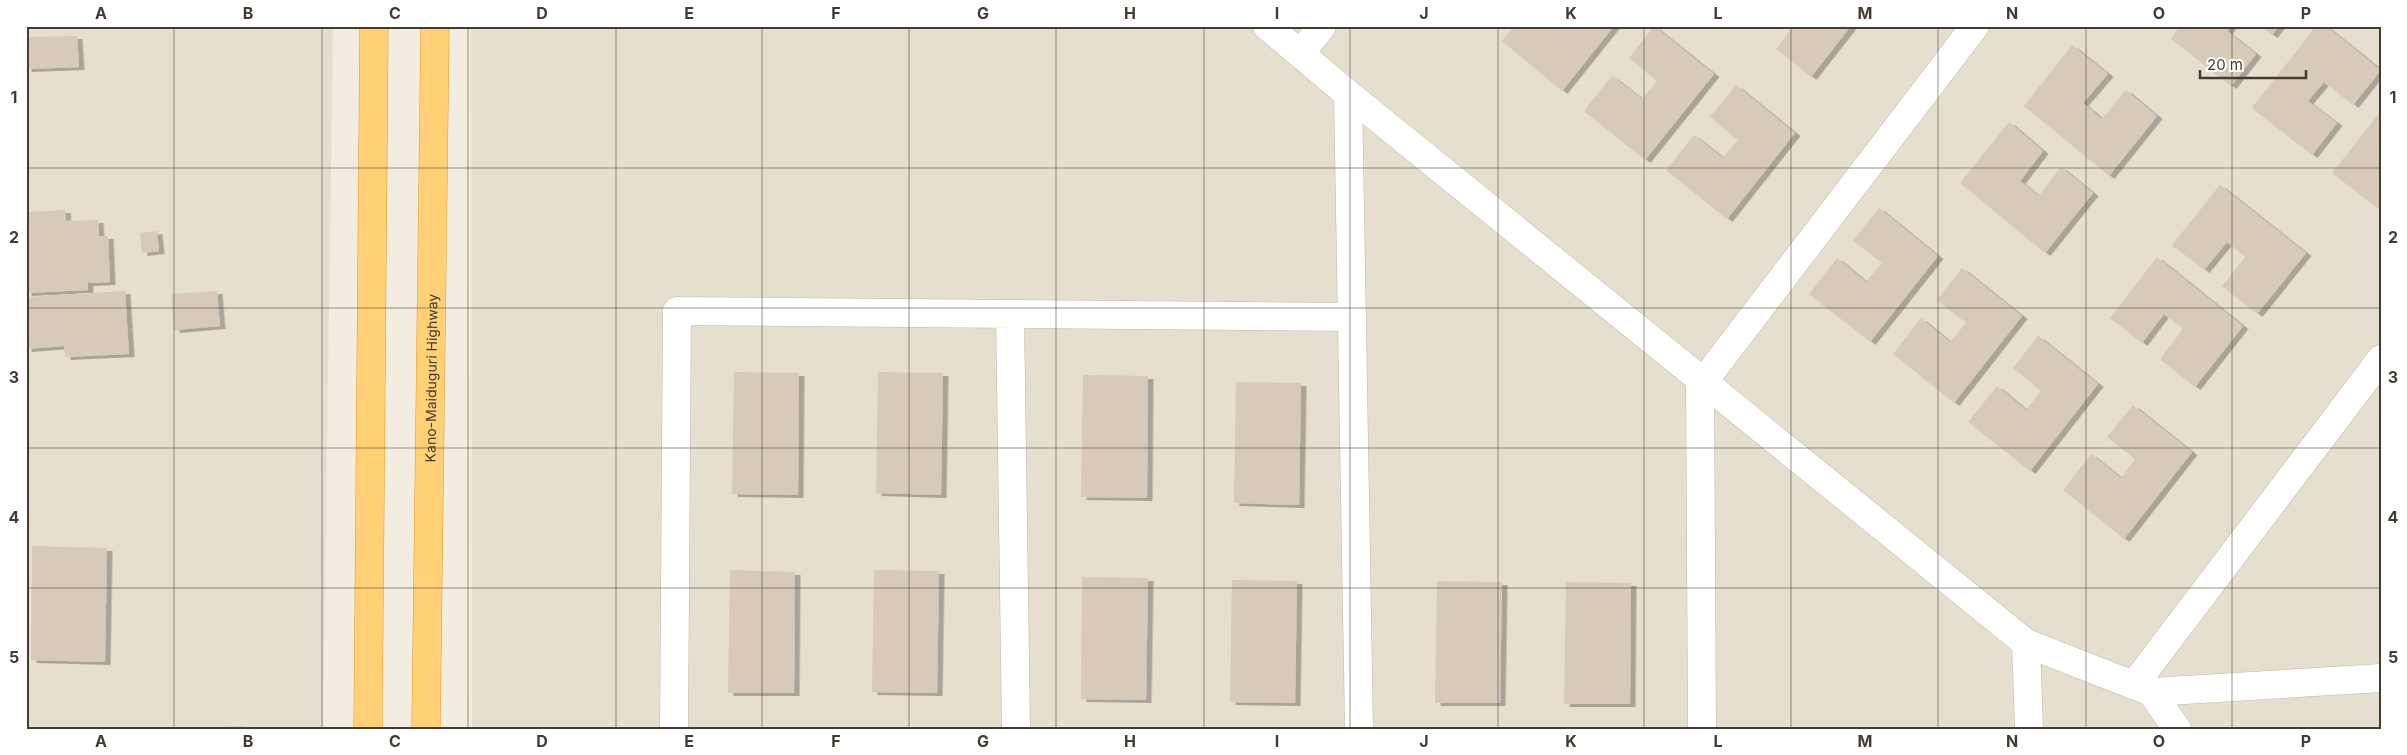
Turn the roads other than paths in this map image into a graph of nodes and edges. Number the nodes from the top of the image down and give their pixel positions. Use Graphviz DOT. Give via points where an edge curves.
graph roads {
  1 [pos="374,26"];
  2 [pos="435,26"];
  3 [pos="1267,26"];
  4 [pos="1322,26"];
  5 [pos="1975,26"];
  6 [pos="1300,54"];
  7 [pos="1348,94"];
  8 [pos="1010,314"];
  9 [pos="1350,317"];
  10 [pos="2381,359"];
  11 [pos="1702,380"];
  12 [pos="2026,643"];
  13 [pos="2381,678"];
  14 [pos="2142,688"];
  15 [pos="368,729"];
  16 [pos="426,729"];
  17 [pos="674,729"];
  18 [pos="1016,729"];
  19 [pos="1359,729"];
  20 [pos="1702,729"];
  21 [pos="2029,729"];
  22 [pos="2177,729"];
  1 -- 15 [label="highway"];
  2 -- 16 [label="highway, Kano-Maiduguri Highway"];
  3 -- 6 [label="street"];
  4 -- 6 [label="street"];
  5 -- 11 [label="street"];
  6 -- 7 [label="street"];
  7 -- 9 [label="street"];
  7 -- 11 [label="street"];
  8 -- 9 [label="street"];
  8 -- 17 [label="street" via="677,311"];
  8 -- 18 [label="street"];
  9 -- 19 [label="street"];
  10 -- 14 [label="street" via="2327,427"];
  11 -- 12 [label="street"];
  11 -- 20 [label="street"];
  12 -- 14 [label="street"];
  12 -- 21 [label="street"];
  13 -- 14 [label="street"];
  14 -- 22 [label="street"];
}
